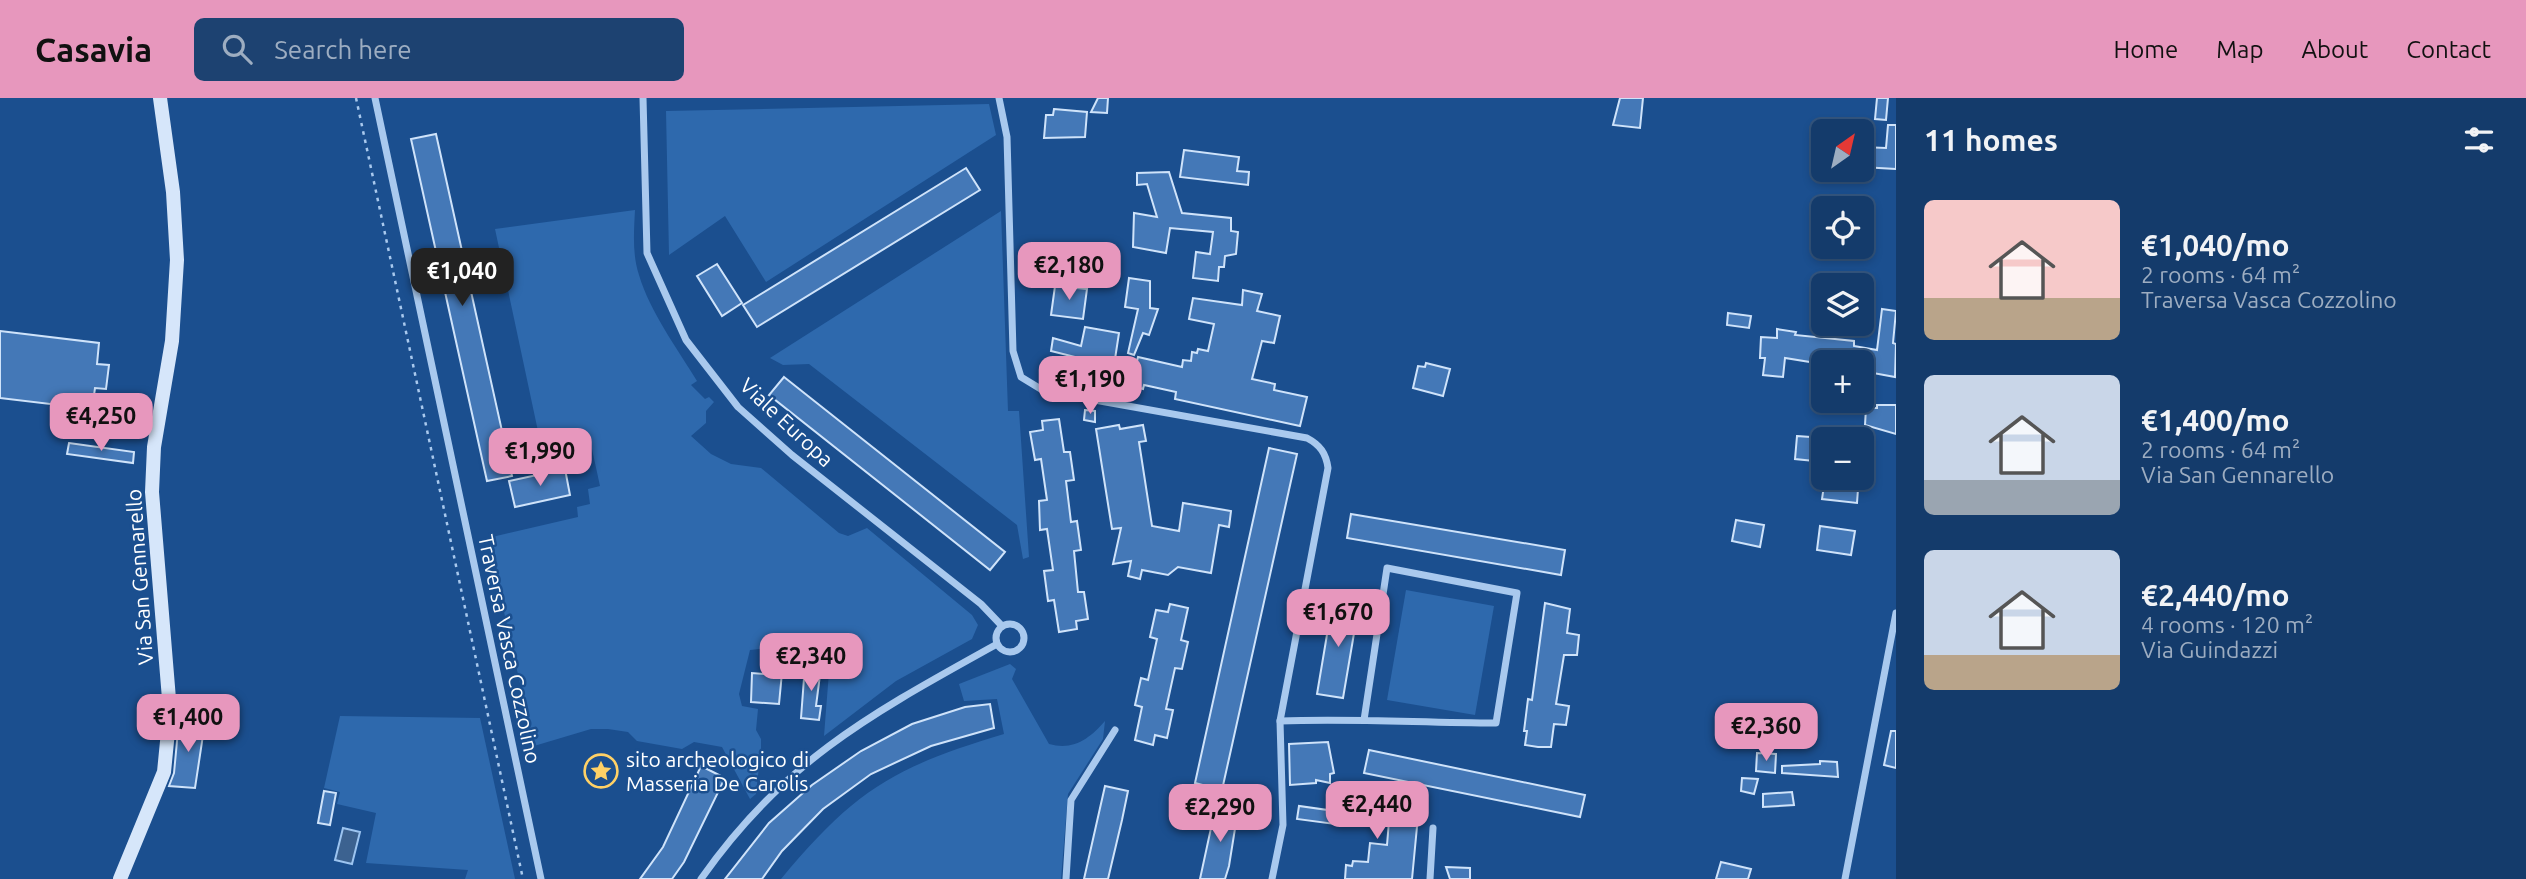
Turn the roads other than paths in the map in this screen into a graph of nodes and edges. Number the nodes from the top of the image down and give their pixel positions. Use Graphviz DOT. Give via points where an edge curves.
graph roads {
  1 [pos="160,98"];
  2 [pos="375,98"];
  3 [pos="643,98"];
  4 [pos="999,98"];
  5 [pos="1896,613"];
  6 [pos="1002,626"];
  7 [pos="997,644"];
  8 [pos="1364,720"];
  9 [pos="1280,721"];
  10 [pos="1115,730"];
  11 [pos="1433,828"];
  12 [pos="120,879"];
  13 [pos="541,879"];
  14 [pos="701,879"];
  15 [pos="1066,879"];
  16 [pos="1272,879"];
  17 [pos="1430,879"];
  18 [pos="1845,879"];
  1 -- 12 [label="street, Via San Gennarello" via="177,260 172,341 154,447 152,492 170,710 164,772"];
  2 -- 13 [label="street, Traversa Vasca Cozzolino"];
  3 -- 6 [label="street, Viale Europa" via="647,253 686,340 738,407 981,604"];
  4 -- 9 [label="street" via="1007,137 1013,351 1021,377 1044,390 1307,438 1323,449 1328,468"];
  5 -- 18 [label="street"];
  6 -- 7 [label="street" via="996,634"];
  6 -- 7 [label="street" via="1018,625 1025,640 1020,649 1010,652"];
  7 -- 14 [label="street" via="883,708 824,748 751,813"];
  8 -- 8 [label="street" via="1496,723 1517,593 1387,568"];
  8 -- 9 [label="street"];
  9 -- 16 [label="street" via="1283,825"];
  10 -- 15 [label="street" via="1071,800"];
  11 -- 17 [label="street"];
}
